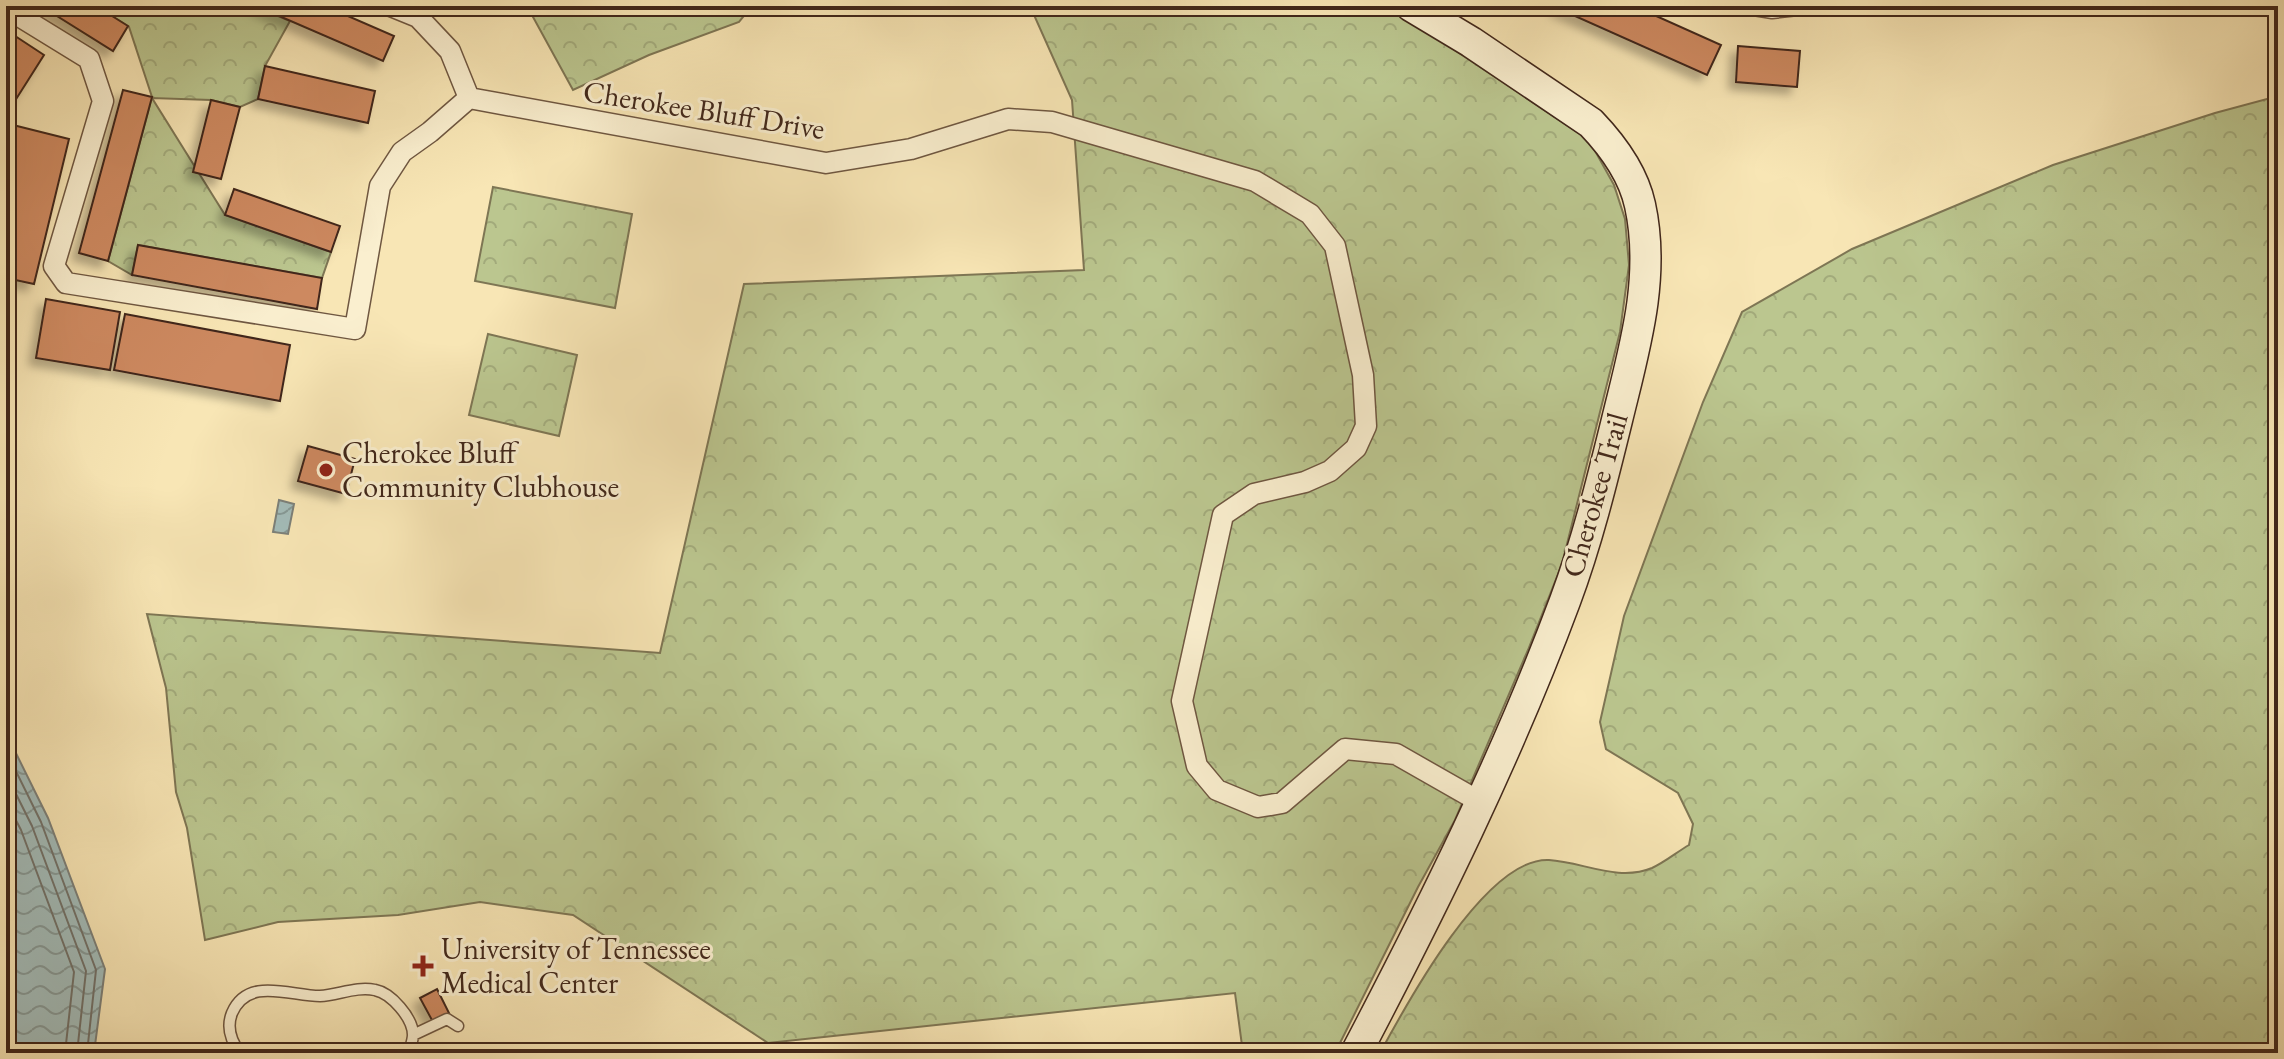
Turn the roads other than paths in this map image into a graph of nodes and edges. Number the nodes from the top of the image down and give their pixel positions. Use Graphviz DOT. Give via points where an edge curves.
graph roads {
  1 [pos="391,6"];
  2 [pos="1411,6"];
  3 [pos="1729,6"];
  4 [pos="1834,6"];
  5 [pos="6,8"];
  6 [pos="469,98"];
  7 [pos="1482,803"];
  8 [pos="458,1026"];
  9 [pos="413,1035"];
  10 [pos="240,1053"];
  11 [pos="409,1053"];
  12 [pos="1356,1053"];
  1 -- 6 [label="street" via="418,17 450,51"];
  2 -- 7 [label="street, Cherokee Trail" via="1579,114 1607,139 1640,204 1646,267 1642,316 1596,503 1565,600"];
  3 -- 4 [label="lane" via="1772,13"];
  5 -- 6 [label="street" via="89,59 103,101 54,266 66,283 355,329 380,186 402,152"];
  6 -- 7 [label="street, Cherokee Bluff Drive" via="826,163 911,149 1008,119 1052,122 1255,181 1310,214 1335,246 1363,375 1366,426 1356,448 1330,471 1254,494 1223,515 1182,701 1197,766 1217,790 1258,807 1282,803 1345,749 1396,754"];
  7 -- 12 [label="street, Cherokee Trail"];
  8 -- 9 [label="lane" via="447,1019"];
  9 -- 10 [label="lane" via="402,1010 375,990 320,996 262,990 238,1002 230,1016 228,1029"];
  9 -- 11 [label="lane"];
}
